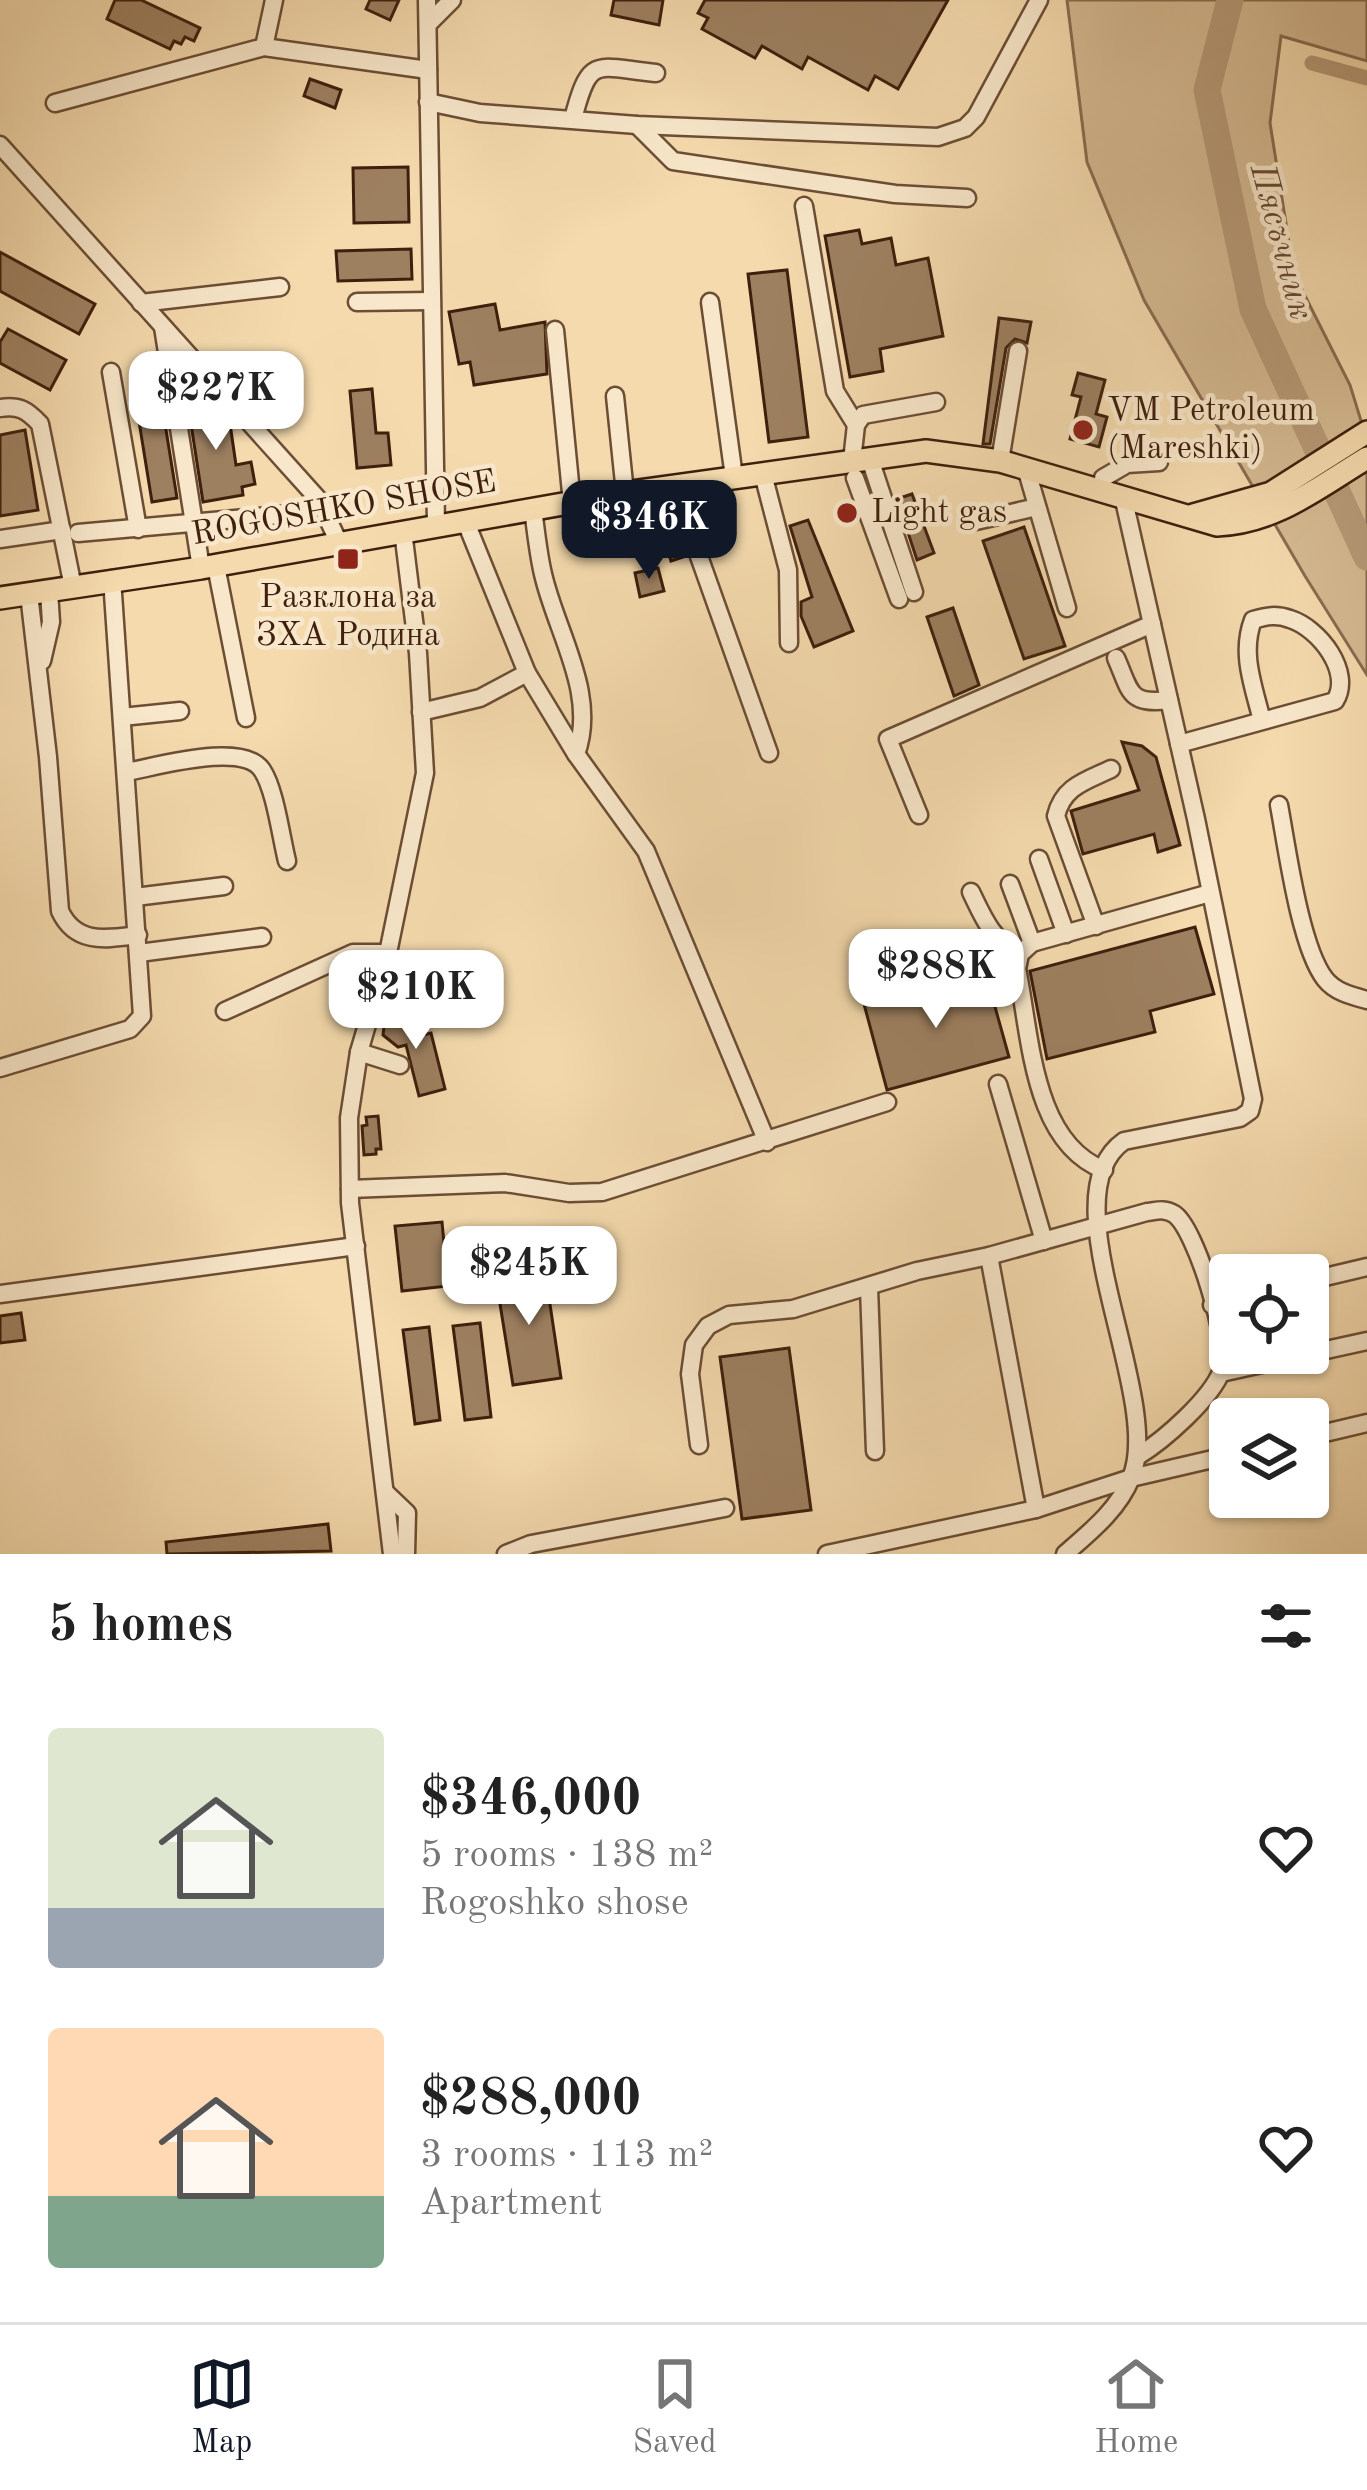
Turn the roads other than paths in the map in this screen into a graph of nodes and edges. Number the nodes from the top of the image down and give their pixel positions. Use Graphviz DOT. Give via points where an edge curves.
graph roads {
  1 [pos="274,0"];
  2 [pos="427,0"];
  3 [pos="452,0"];
  4 [pos="1039,0"];
  5 [pos="428,23"];
  6 [pos="264,47"];
  7 [pos="428,70"];
  8 [pos="656,73"];
  9 [pos="428,102"];
  10 [pos="55,103"];
  11 [pos="573,119"];
  12 [pos="637,125"];
  13 [pos="0,145"];
  14 [pos="967,198"];
  15 [pos="804,206"];
  16 [pos="280,287"];
  17 [pos="431,301"];
  18 [pos="357,302"];
  19 [pos="710,302"];
  20 [pos="141,303"];
  21 [pos="164,327"];
  22 [pos="555,330"];
  23 [pos="1018,351"];
  24 [pos="111,372"];
  25 [pos="615,396"];
  26 [pos="936,402"];
  27 [pos="0,408"];
  28 [pos="856,425"];
  29 [pos="1367,432"];
  30 [pos="1367,458"];
  31 [pos="1000,461"];
  32 [pos="1160,462"];
  33 [pos="859,466"];
  34 [pos="1026,468"];
  35 [pos="763,474"];
  36 [pos="734,478"];
  37 [pos="1103,478"];
  38 [pos="674,486"];
  39 [pos="625,493"];
  40 [pos="1123,496"];
  41 [pos="1276,501"];
  42 [pos="572,503"];
  43 [pos="1037,507"];
  44 [pos="533,509"];
  45 [pos="302,513"];
  46 [pos="465,520"];
  47 [pos="976,521"];
  48 [pos="194,525"];
  49 [pos="436,525"];
  50 [pos="138,529"];
  51 [pos="70,532"];
  52 [pos="404,532"];
  53 [pos="0,539"];
  54 [pos="339,543"];
  55 [pos="208,567"];
  56 [pos="112,579"];
  57 [pos="73,587"];
  58 [pos="39,593"];
  59 [pos="907,596"];
  60 [pos="0,598"];
  61 [pos="1067,608"];
  62 [pos="1153,624"];
  63 [pos="789,643"];
  64 [pos="1115,658"];
  65 [pos="527,674"];
  66 [pos="1169,700"];
  67 [pos="180,711"];
  68 [pos="422,712"];
  69 [pos="122,717"];
  70 [pos="246,718"];
  71 [pos="1262,721"];
  72 [pos="1179,745"];
  73 [pos="769,753"];
  74 [pos="576,754"];
  75 [pos="1112,769"];
  76 [pos="126,772"];
  77 [pos="1280,805"];
  78 [pos="919,815"];
  79 [pos="1039,859"];
  80 [pos="287,861"];
  81 [pos="1010,884"];
  82 [pos="224,886"];
  83 [pos="971,892"];
  84 [pos="1210,893"];
  85 [pos="135,898"];
  86 [pos="1096,926"];
  87 [pos="1066,934"];
  88 [pos="262,937"];
  89 [pos="139,944"];
  90 [pos="1026,949"];
  91 [pos="388,952"];
  92 [pos="1367,1000"];
  93 [pos="225,1011"];
  94 [pos="359,1052"];
  95 [pos="400,1065"];
  96 [pos="0,1068"];
  97 [pos="998,1084"];
  98 [pos="887,1102"];
  99 [pos="767,1142"];
  100 [pos="1103,1170"];
  101 [pos="350,1189"];
  102 [pos="1096,1227"];
  103 [pos="1044,1241"];
  104 [pos="356,1246"];
  105 [pos="989,1256"];
  106 [pos="1367,1267"];
  107 [pos="1209,1276"];
  108 [pos="1329,1276"];
  109 [pos="869,1288"];
  110 [pos="0,1294"];
  111 [pos="1367,1341"];
  112 [pos="1329,1349"];
  113 [pos="1219,1374"];
  114 [pos="1367,1423"];
  115 [pos="1329,1432"];
  116 [pos="699,1445"];
  117 [pos="875,1451"];
  118 [pos="1138,1456"];
  119 [pos="1209,1460"];
  120 [pos="1131,1478"];
  121 [pos="385,1491"];
  122 [pos="725,1508"];
  123 [pos="1036,1509"];
  124 [pos="392,1554"];
  125 [pos="406,1554"];
  126 [pos="506,1554"];
  127 [pos="827,1554"];
  128 [pos="1065,1554"];
  1 -- 6 [label="street"];
  2 -- 5 [label="street"];
  3 -- 5 [label="street"];
  4 -- 12 [label="street" via="976,117 953,134"];
  5 -- 7 [label="street"];
  6 -- 7 [label="street"];
  6 -- 10 [label="street"];
  7 -- 9 [label="street"];
  8 -- 11 [label="street" via="592,70"];
  9 -- 11 [label="street"];
  9 -- 17 [label="street"];
  11 -- 12 [label="street"];
  12 -- 14 [label="street" via="673,161"];
  13 -- 20 [label="street"];
  15 -- 28 [label="street" via="835,391"];
  16 -- 20 [label="street"];
  17 -- 18 [label="street"];
  17 -- 49 [label="street"];
  19 -- 36 [label="street"];
  20 -- 21 [label="street"];
  21 -- 48 [label="street"];
  21 -- 54 [label="street" via="319,500"];
  22 -- 42 [label="street"];
  23 -- 31 [label="street"];
  24 -- 50 [label="street"];
  25 -- 39 [label="street"];
  26 -- 28 [label="street" via="882,409"];
  27 -- 51 [label="street" via="29,412 40,424"];
  28 -- 33 [label="street"];
  29 -- 41 [label="main road, ROGOSHKO SHOSE"];
  30 -- 41 [label="main road, ROGOSHKO SHOSE"];
  31 -- 33 [label="main road, ROGOSHKO SHOSE" via="926,451"];
  31 -- 34 [label="main road, ROGOSHKO SHOSE"];
  32 -- 37 [label="street" via="1126,464"];
  33 -- 35 [label="main road, ROGOSHKO SHOSE"];
  33 -- 59 [label="street"];
  34 -- 40 [label="main road, ROGOSHKO SHOSE"];
  34 -- 43 [label="street"];
  35 -- 36 [label="main road, ROGOSHKO SHOSE"];
  35 -- 63 [label="street" via="788,570"];
  36 -- 38 [label="main road, ROGOSHKO SHOSE"];
  38 -- 39 [label="main road, ROGOSHKO SHOSE"];
  38 -- 73 [label="street"];
  39 -- 42 [label="main road, ROGOSHKO SHOSE"];
  40 -- 41 [label="main road, ROGOSHKO SHOSE" via="1217,525 1252,523"];
  40 -- 62 [label="street"];
  42 -- 44 [label="main road, ROGOSHKO SHOSE"];
  43 -- 47 [label="street"];
  43 -- 61 [label="street"];
  44 -- 46 [label="main road, ROGOSHKO SHOSE"];
  44 -- 74 [label="street" via="543,573 583,705"];
  45 -- 48 [label="street"];
  46 -- 49 [label="main road, ROGOSHKO SHOSE"];
  46 -- 65 [label="street"];
  48 -- 50 [label="street"];
  48 -- 55 [label="street"];
  49 -- 52 [label="main road, ROGOSHKO SHOSE"];
  50 -- 51 [label="street"];
  51 -- 53 [label="street"];
  51 -- 57 [label="street"];
  52 -- 54 [label="main road, ROGOSHKO SHOSE"];
  52 -- 68 [label="street"];
  54 -- 55 [label="main road, ROGOSHKO SHOSE"];
  55 -- 56 [label="main road, ROGOSHKO SHOSE"];
  55 -- 70 [label="street"];
  56 -- 57 [label="main road, ROGOSHKO SHOSE"];
  56 -- 69 [label="street"];
  57 -- 58 [label="main road, ROGOSHKO SHOSE"];
  58 -- 60 [label="main road, ROGOSHKO SHOSE"];
  58 -- 89 [label="street" via="38,672 60,911 80,935"];
  62 -- 66 [label="street"];
  62 -- 78 [label="street" via="888,739"];
  64 -- 66 [label="street" via="1133,697"];
  65 -- 68 [label="street" via="480,698"];
  65 -- 74 [label="street"];
  66 -- 72 [label="street"];
  67 -- 69 [label="street"];
  68 -- 91 [label="street" via="424,772"];
  69 -- 76 [label="street"];
  71 -- 71 [label="street" via="1335,701 1342,689 1324,644 1297,621 1274,615 1253,620 1248,635"];
  71 -- 72 [label="street"];
  72 -- 84 [label="street"];
  74 -- 99 [label="street" via="646,851"];
  75 -- 86 [label="street" via="1071,788 1057,816"];
  76 -- 80 [label="street" via="230,754 251,759 263,771"];
  76 -- 85 [label="street"];
  77 -- 92 [label="street" via="1316,962 1329,984"];
  79 -- 87 [label="street"];
  81 -- 90 [label="street"];
  82 -- 85 [label="street"];
  83 -- 90 [label="street" via="991,933 1004,946"];
  84 -- 86 [label="street"];
  84 -- 100 [label="street" via="1250,1111 1124,1141"];
  85 -- 89 [label="street"];
  86 -- 87 [label="street"];
  87 -- 90 [label="street"];
  88 -- 89 [label="street"];
  89 -- 96 [label="street" via="137,1024"];
  90 -- 100 [label="street" via="1017,969 1047,1115 1079,1158"];
  91 -- 93 [label="street" via="353,953"];
  91 -- 94 [label="street"];
  94 -- 95 [label="street"];
  94 -- 101 [label="street"];
  97 -- 103 [label="street"];
  98 -- 99 [label="street"];
  99 -- 101 [label="street" via="588,1194 505,1183"];
  100 -- 102 [label="street"];
  101 -- 104 [label="street"];
  102 -- 103 [label="street"];
  102 -- 107 [label="street" via="1165,1210 1178,1216"];
  102 -- 118 [label="street"];
  103 -- 105 [label="street"];
  104 -- 110 [label="street"];
  104 -- 121 [label="street"];
  105 -- 109 [label="street"];
  105 -- 123 [label="street"];
  106 -- 108 [label="street"];
  109 -- 116 [label="street" via="708,1326 694,1346 690,1374"];
  109 -- 117 [label="street"];
  111 -- 112 [label="street"];
  113 -- 118 [label="street" via="1161,1442"];
  114 -- 115 [label="street"];
  118 -- 120 [label="street"];
  119 -- 120 [label="street"];
  120 -- 123 [label="street"];
  120 -- 128 [label="street"];
  121 -- 124 [label="street"];
  121 -- 125 [label="street" via="407,1513"];
  122 -- 126 [label="street"];
  123 -- 127 [label="street"];
}
